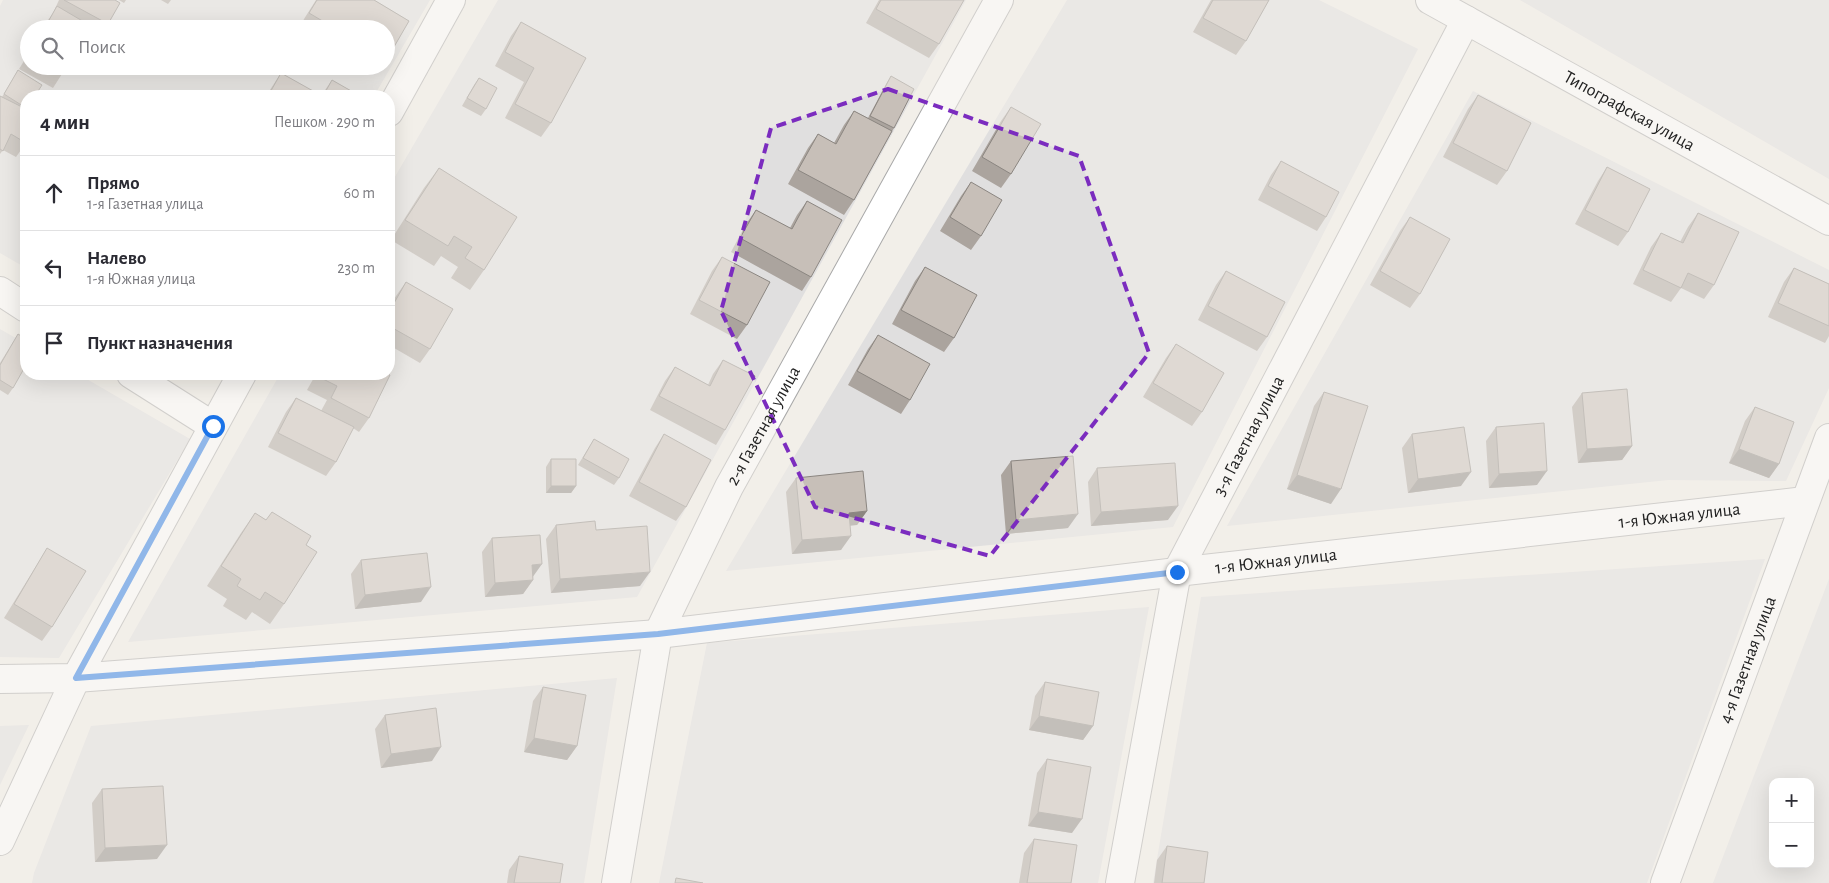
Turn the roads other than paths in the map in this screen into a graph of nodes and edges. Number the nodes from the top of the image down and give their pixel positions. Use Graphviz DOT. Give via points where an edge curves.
graph roads {
  1 [pos="451,0"];
  2 [pos="999,0"];
  3 [pos="1430,0"];
  4 [pos="1466,20"];
  5 [pos="395,101"];
  6 [pos="1829,221"];
  7 [pos="0,291"];
  8 [pos="20,304"];
  9 [pos="140,380"];
  10 [pos="239,380"];
  11 [pos="213,426"];
  12 [pos="1829,438"];
  13 [pos="1805,501"];
  14 [pos="1177,572"];
  15 [pos="658,634"];
  16 [pos="76,678"];
  17 [pos="0,679"];
  18 [pos="0,841"];
  19 [pos="616,883"];
  20 [pos="1120,883"];
  21 [pos="1665,883"];
  1 -- 5 [label="street"];
  2 -- 15 [label="street, 2-я Газетная улица" via="729,487"];
  3 -- 4 [label="street, Типографская улица"];
  4 -- 6 [label="street, Типографская улица"];
  4 -- 14 [label="street, 3-я Газетная улица"];
  7 -- 8 [label="street"];
  9 -- 11 [label="street"];
  10 -- 11 [label="street"];
  11 -- 16 [label="street"];
  12 -- 13 [label="street, 4-я Газетная улица"];
  13 -- 14 [label="street, 1-я Южная улица"];
  13 -- 21 [label="street, 4-я Газетная улица"];
  14 -- 15 [label="street, 1-я Южная улица"];
  14 -- 20 [label="street, 3-я Газетная улица"];
  15 -- 16 [label="street, 1-я Южная улица"];
  15 -- 19 [label="street, 2-я Газетная улица"];
  16 -- 17 [label="street, 1-я Южная улица"];
  16 -- 18 [label="street"];
}
